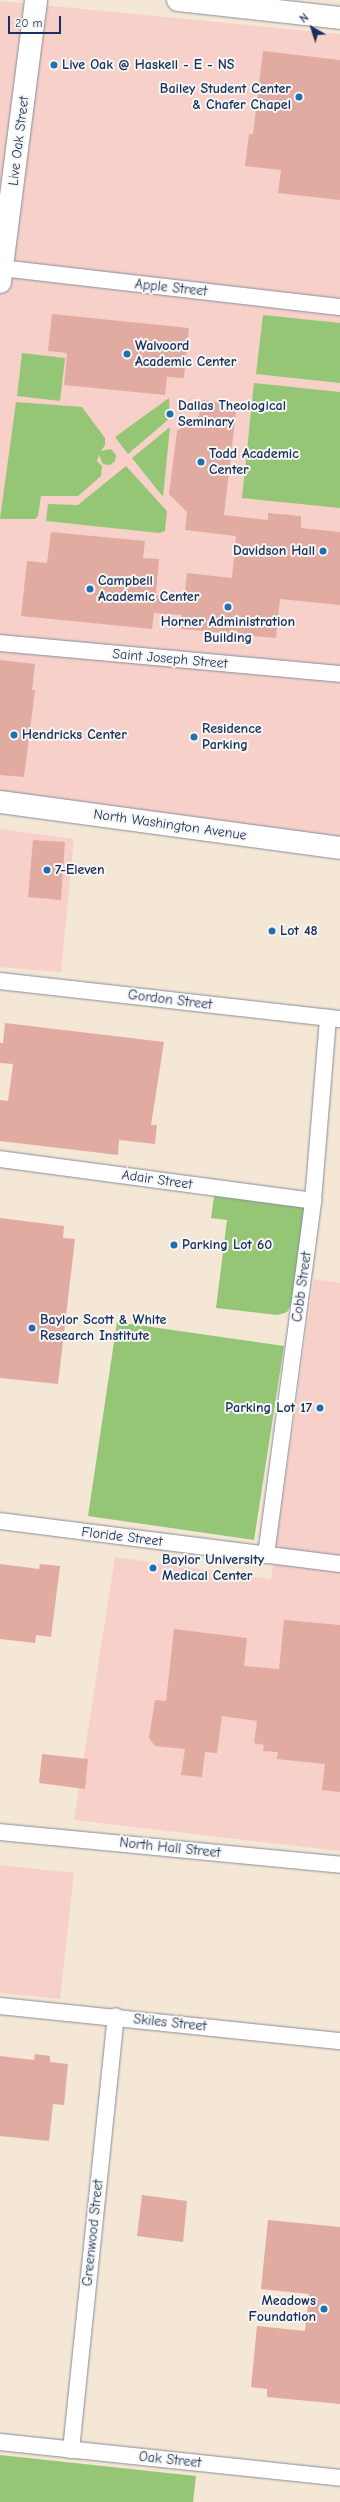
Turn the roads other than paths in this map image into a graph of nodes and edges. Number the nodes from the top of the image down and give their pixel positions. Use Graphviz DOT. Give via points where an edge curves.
graph roads {
  1 [pos="36,0"];
  2 [pos="178,0"];
  3 [pos="340,18"];
  4 [pos="1,275"];
  5 [pos="340,307"];
  6 [pos="0,643"];
  7 [pos="340,674"];
  8 [pos="0,802"];
  9 [pos="340,848"];
  10 [pos="0,981"];
  11 [pos="334,1019"];
  12 [pos="0,1159"];
  13 [pos="313,1201"];
  14 [pos="0,1521"];
  15 [pos="266,1554"];
  16 [pos="340,1564"];
  17 [pos="0,1832"];
  18 [pos="340,1865"];
  19 [pos="0,2006"];
  20 [pos="116,2016"];
  21 [pos="340,2042"];
  22 [pos="0,2442"];
  23 [pos="71,2450"];
  24 [pos="340,2478"];
  1 -- 4 [label="street, Live Oak Street"];
  2 -- 3 [label="street"];
  4 -- 5 [label="street, Apple Street"];
  6 -- 7 [label="street, Saint Joseph Street"];
  8 -- 9 [label="street, North Washington Avenue"];
  10 -- 11 [label="street, Gordon Street"];
  11 -- 13 [label="street, Cobb Street"];
  12 -- 13 [label="street, Adair Street"];
  13 -- 15 [label="street, Cobb Street"];
  14 -- 15 [label="street, Floride Street"];
  15 -- 16 [label="street, Floride Street"];
  17 -- 18 [label="street, North Hall Street"];
  19 -- 20 [label="street, Skiles Street"];
  20 -- 21 [label="street, Skiles Street"];
  20 -- 23 [label="street, Greenwood Street"];
  22 -- 23 [label="street, Oak Street"];
  23 -- 24 [label="street, Oak Street"];
}
